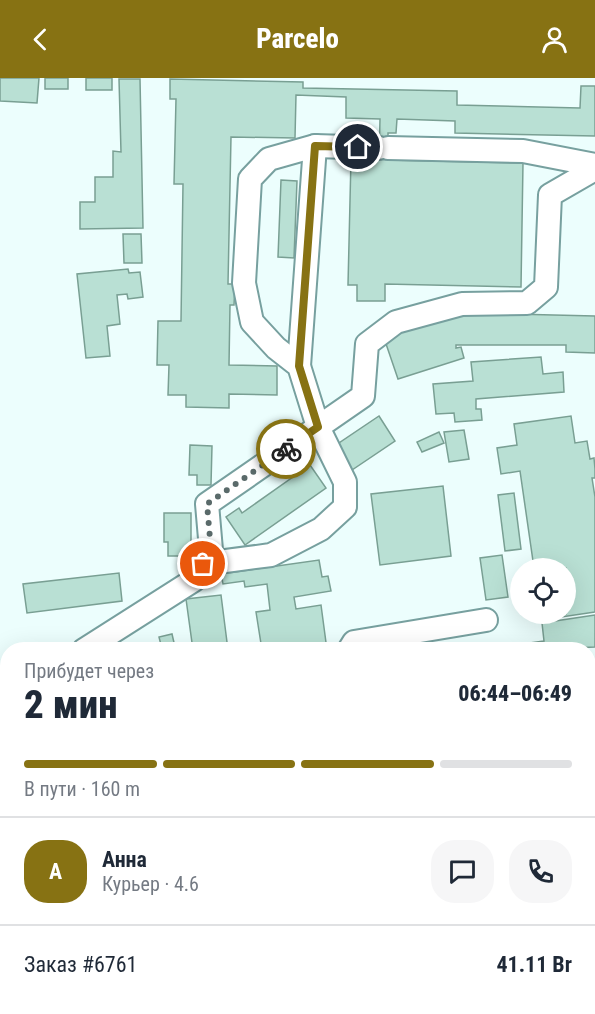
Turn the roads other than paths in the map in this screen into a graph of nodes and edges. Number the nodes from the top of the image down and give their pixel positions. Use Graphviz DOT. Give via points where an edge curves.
graph roads {
  1 [pos="315,146"];
  2 [pos="595,167"];
  3 [pos="299,366"];
  4 [pos="318,427"];
  5 [pos="203,564"];
  6 [pos="486,620"];
  7 [pos="97,642"];
  8 [pos="354,642"];
  1 -- 2 [label="street" via="523,152"];
  1 -- 3 [label="street"];
  1 -- 3 [label="street" via="268,159 250,179 244,283 252,322"];
  2 -- 4 [label="street" via="550,195 546,287 527,303 462,304 396,322 366,344 363,396"];
  3 -- 4 [label="street"];
  4 -- 5 [label="street" via="207,504 211,550"];
  4 -- 5 [label="street" via="345,482 345,507 321,529 271,555"];
  5 -- 7 [label="street" via="194,580"];
  6 -- 8 [label="street"];
}
